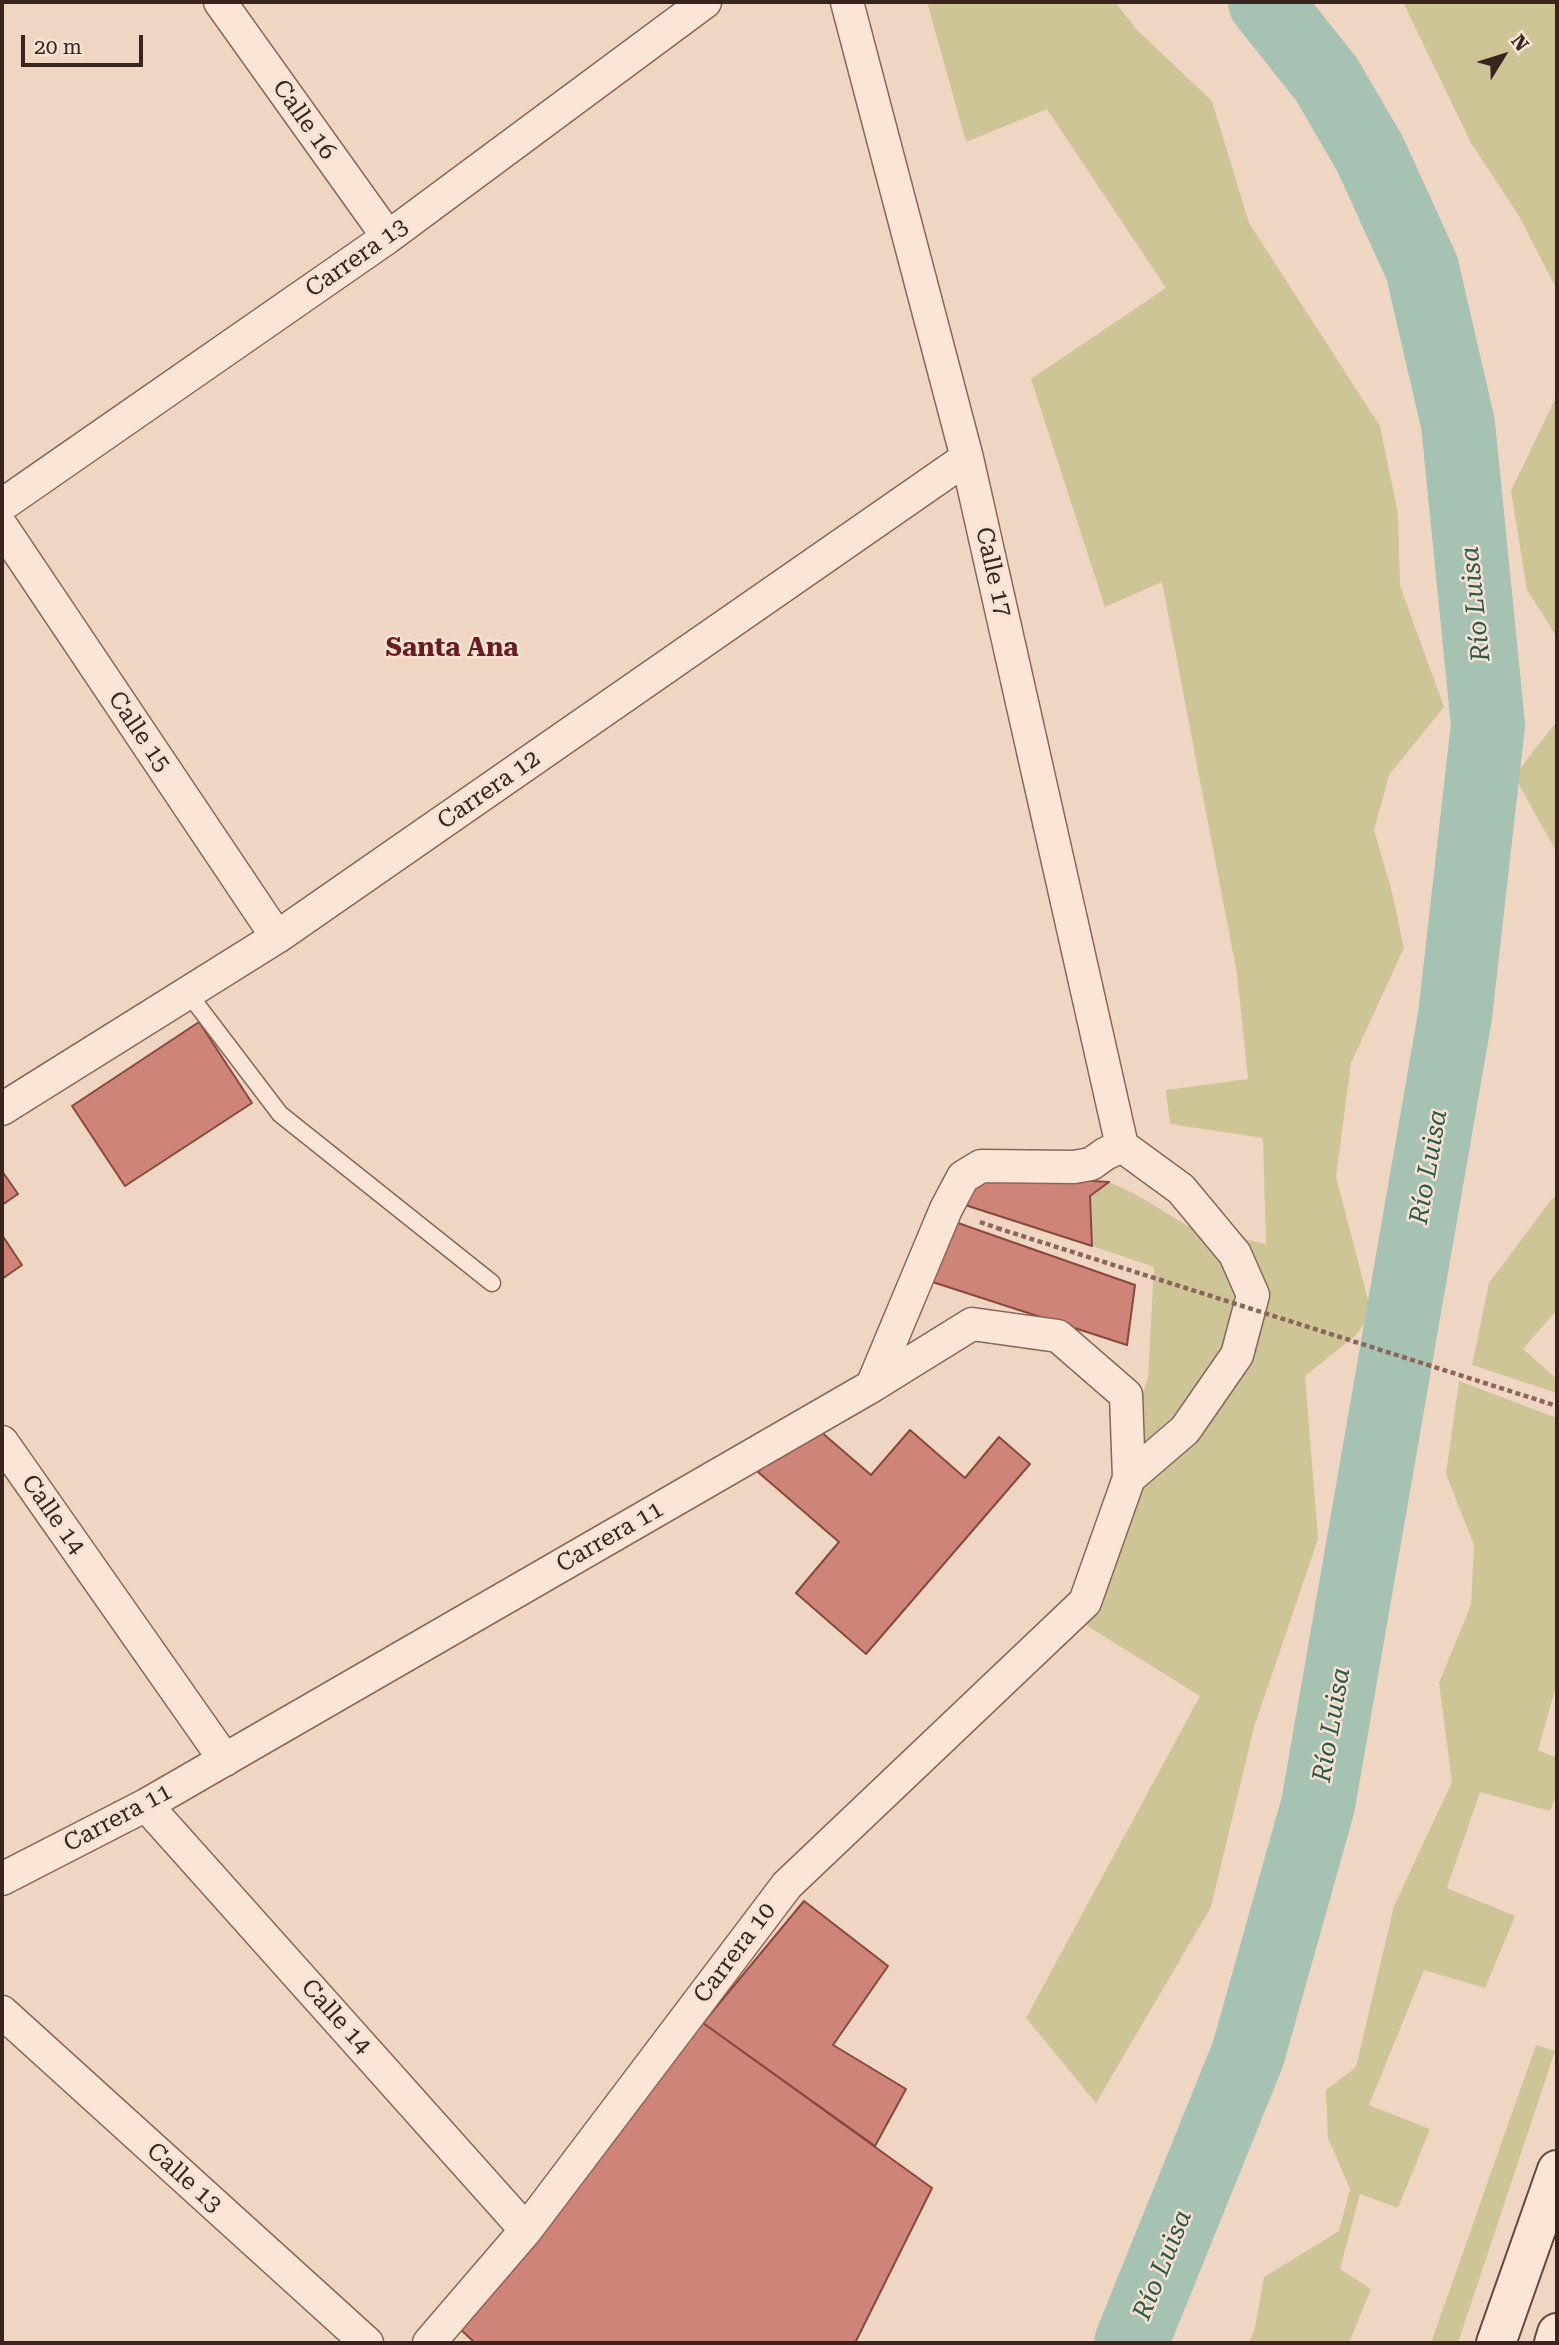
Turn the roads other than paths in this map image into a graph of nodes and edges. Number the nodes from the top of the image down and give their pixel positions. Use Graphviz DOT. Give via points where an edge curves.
graph roads {
  1 [pos="220,2"];
  2 [pos="705,2"];
  3 [pos="847,2"];
  4 [pos="388,237"];
  5 [pos="967,458"];
  6 [pos="2,505"];
  7 [pos="2,527"];
  8 [pos="277,937"];
  9 [pos="188,993"];
  10 [pos="2,1109"];
  11 [pos="1122,1146"];
  12 [pos="492,1283"];
  13 [pos="872,1386"];
  14 [pos="2,1442"];
  15 [pos="1129,1478"];
  16 [pos="225,1760"];
  17 [pos="146,1805"];
  18 [pos="2,1879"];
  19 [pos="2,2012"];
  20 [pos="1557,2169"];
  21 [pos="526,2230"];
  22 [pos="1557,2333"];
  23 [pos="367,2343"];
  24 [pos="429,2343"];
  25 [pos="1496,2343"];
  26 [pos="1554,2343"];
  1 -- 4 [label="street, Calle 16"];
  2 -- 4 [label="street, Carrera 13"];
  3 -- 5 [label="street, Calle 17"];
  4 -- 6 [label="street, Carrera 13"];
  5 -- 8 [label="street, Carrera 12"];
  5 -- 11 [label="street, Calle 17"];
  7 -- 8 [label="street, Calle 15"];
  8 -- 9 [label="street, Carrera 12"];
  9 -- 10 [label="street, Carrera 12"];
  9 -- 12 [label="lane" via="280,1114"];
  11 -- 13 [label="street" via="1091,1164 981,1166 963,1177"];
  11 -- 15 [label="street" via="1181,1189 1235,1254 1253,1295 1237,1355 1185,1430"];
  13 -- 15 [label="street, Carrera 11" via="972,1324 1058,1336 1126,1395"];
  13 -- 16 [label="street, Carrera 11"];
  14 -- 16 [label="street, Calle 14"];
  15 -- 21 [label="street, Carrera 10" via="1085,1602 787,1885"];
  16 -- 17 [label="street, Carrera 11"];
  17 -- 18 [label="street, Carrera 11"];
  17 -- 21 [label="street, Calle 14"];
  19 -- 23 [label="street, Calle 13"];
  20 -- 25 [label="street"];
  21 -- 24 [label="street, Carrera 10"];
  22 -- 26 [label="street"];
}
